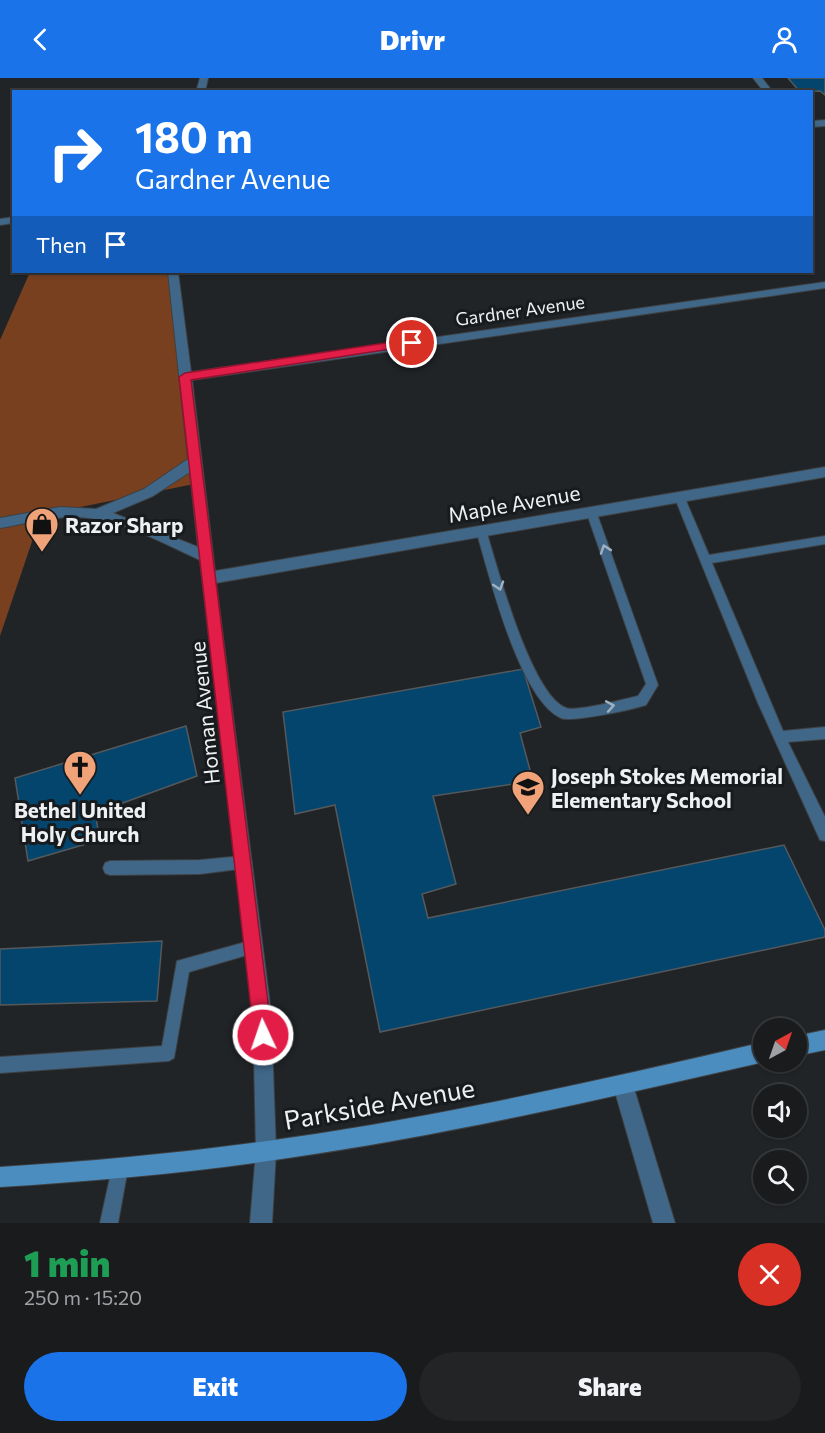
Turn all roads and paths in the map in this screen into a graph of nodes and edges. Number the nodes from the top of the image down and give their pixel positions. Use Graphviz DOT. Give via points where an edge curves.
graph roads {
  1 [pos="757,78"];
  2 [pos="767,90"];
  3 [pos="173,273"];
  4 [pos="825,285"];
  5 [pos="185,377"];
  6 [pos="195,461"];
  7 [pos="825,472"];
  8 [pos="679,496"];
  9 [pos="591,512"];
  10 [pos="96,514"];
  11 [pos="0,523"];
  12 [pos="481,530"];
  13 [pos="825,540"];
  14 [pos="207,557"];
  15 [pos="705,560"];
  16 [pos="210,578"];
  17 [pos="825,733"];
  18 [pos="779,737"];
  19 [pos="823,827"];
  20 [pos="242,863"];
  21 [pos="110,868"];
  22 [pos="253,947"];
  23 [pos="825,1040"];
  24 [pos="807,1044"];
  25 [pos="753,1055"];
  26 [pos="0,1065"];
  27 [pos="623,1085"];
  28 [pos="266,1151"];
  29 [pos="120,1168"];
  30 [pos="0,1177"];
  31 [pos="109,1223"];
  32 [pos="261,1223"];
  33 [pos="664,1223"];
  1 -- 2 [label="street"];
  3 -- 5 [label="street, Homan Avenue"];
  4 -- 5 [label="street, Gardner Avenue"];
  5 -- 6 [label="street, Homan Avenue"];
  6 -- 10 [label="street" via="157,490"];
  6 -- 14 [label="street, Homan Avenue"];
  7 -- 8 [label="street, Maple Avenue"];
  8 -- 9 [label="street, Maple Avenue"];
  8 -- 15 [label="lane"];
  9 -- 12 [label="street, Maple Avenue"];
  12 -- 9 [label="lane, one-way" via="523,657 547,704 565,714 642,701 652,686"];
  10 -- 11 [label="street" via="66,513"];
  10 -- 14 [label="street"];
  12 -- 16 [label="street, Maple Avenue"];
  13 -- 15 [label="lane"];
  14 -- 16 [label="street, Homan Avenue"];
  15 -- 18 [label="lane"];
  16 -- 20 [label="street, Homan Avenue"];
  17 -- 18 [label="lane"];
  18 -- 19 [label="lane"];
  20 -- 21 [label="lane"];
  20 -- 22 [label="street, Homan Avenue"];
  22 -- 26 [label="lane" via="182,966 169,1053"];
  22 -- 28 [label="street, Homan Avenue" via="262,1012"];
  23 -- 24 [label="main road"];
  25 -- 27 [label="main road, Parkside Avenue"];
  27 -- 28 [label="main road, Parkside Avenue" via="387,1132"];
  27 -- 33 [label="street"];
  28 -- 29 [label="main road, Parkside Avenue"];
  28 -- 32 [label="street, Homan Avenue"];
  29 -- 30 [label="main road, Parkside Avenue"];
  29 -- 31 [label="lane"];
}
